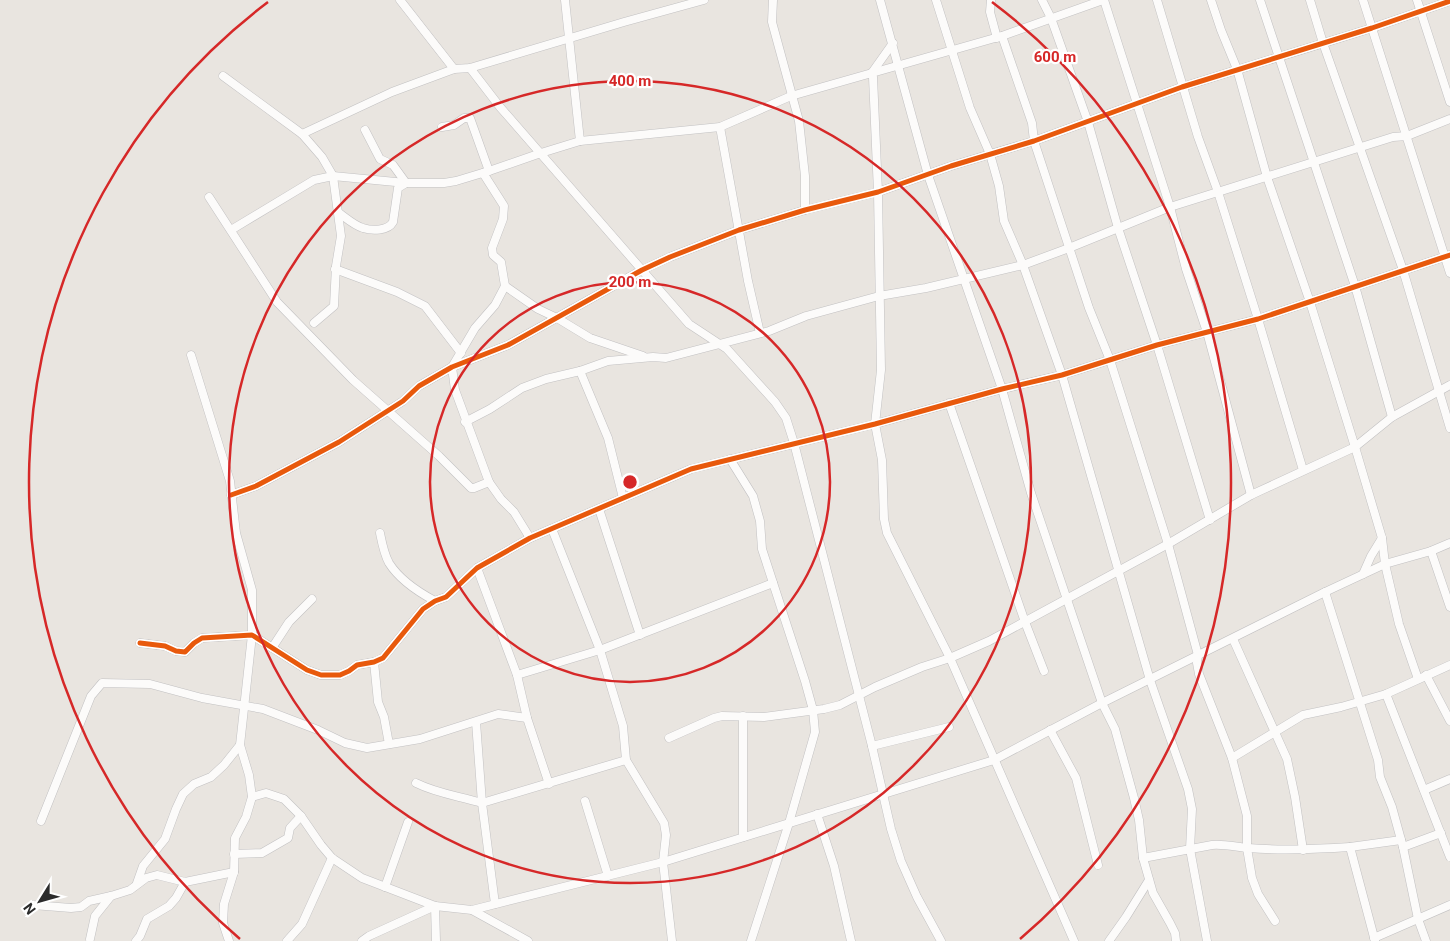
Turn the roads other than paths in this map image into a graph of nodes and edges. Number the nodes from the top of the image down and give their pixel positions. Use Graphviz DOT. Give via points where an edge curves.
graph roads {
  1 [pos="400,0"];
  2 [pos="565,0"];
  3 [pos="704,0"];
  4 [pos="773,0"];
  5 [pos="880,0"];
  6 [pos="936,0"];
  7 [pos="992,0"];
  8 [pos="1042,0"];
  9 [pos="1103,0"];
  10 [pos="1157,0"];
  11 [pos="1211,0"];
  12 [pos="1260,0"];
  13 [pos="1310,0"];
  14 [pos="1363,0"];
  15 [pos="1417,0"];
  16 [pos="1450,1"];
  17 [pos="1420,11"];
  18 [pos="1051,18"];
  19 [pos="1372,28"];
  20 [pos="999,37"];
  21 [pos="570,38"];
  22 [pos="893,43"];
  23 [pos="1323,43"];
  24 [pos="952,51"];
  25 [pos="1279,56"];
  26 [pos="899,66"];
  27 [pos="470,68"];
  28 [pos="454,69"];
  29 [pos="1237,69"];
  30 [pos="871,74"];
  31 [pos="224,76"];
  32 [pos="1182,86"];
  33 [pos="791,96"];
  34 [pos="1450,102"];
  35 [pos="1138,104"];
  36 [pos="1450,119"];
  37 [pos="1088,122"];
  38 [pos="720,126"];
  39 [pos="442,127"];
  40 [pos="365,130"];
  41 [pos="302,134"];
  42 [pos="1407,136"];
  43 [pos="580,141"];
  44 [pos="1034,141"];
  45 [pos="1360,147"];
  46 [pos="540,152"];
  47 [pos="990,154"];
  48 [pos="1314,163"];
  49 [pos="486,172"];
  50 [pos="928,174"];
  51 [pos="334,176"];
  52 [pos="1267,177"];
  53 [pos="406,183"];
  54 [pos="878,192"];
  55 [pos="1218,192"];
  56 [pos="209,197"];
  57 [pos="1170,207"];
  58 [pos="806,210"];
  59 [pos="339,213"];
  60 [pos="1118,228"];
  61 [pos="231,230"];
  62 [pos="739,230"];
  63 [pos="1069,248"];
  64 [pos="1447,256"];
  65 [pos="1023,265"];
  66 [pos="336,270"];
  67 [pos="642,270"];
  68 [pos="1403,270"];
  69 [pos="1450,273"];
  70 [pos="963,279"];
  71 [pos="505,286"];
  72 [pos="1355,286"];
  73 [pos="879,296"];
  74 [pos="1310,302"];
  75 [pos="556,318"];
  76 [pos="1258,319"];
  77 [pos="314,323"];
  78 [pos="1207,332"];
  79 [pos="760,333"];
  80 [pos="719,344"];
  81 [pos="1157,345"];
  82 [pos="461,353"];
  83 [pos="190,355"];
  84 [pos="647,358"];
  85 [pos="1110,360"];
  86 [pos="452,367"];
  87 [pos="580,371"];
  88 [pos="1062,375"];
  89 [pos="1450,385"];
  90 [pos="1002,389"];
  91 [pos="1440,391"];
  92 [pos="949,403"];
  93 [pos="388,410"];
  94 [pos="1392,417"];
  95 [pos="465,422"];
  96 [pos="875,424"];
  97 [pos="1450,428"];
  98 [pos="794,444"];
  99 [pos="1355,447"];
  100 [pos="730,460"];
  101 [pos="1303,470"];
  102 [pos="490,482"];
  103 [pos="232,495"];
  104 [pos="1251,495"];
  105 [pos="623,498"];
  106 [pos="598,509"];
  107 [pos="1210,520"];
  108 [pos="552,528"];
  109 [pos="380,533"];
  110 [pos="530,538"];
  111 [pos="1382,538"];
  112 [pos="1450,543"];
  113 [pos="1168,544"];
  114 [pos="1432,551"];
  115 [pos="1385,564"];
  116 [pos="477,568"];
  117 [pos="1120,571"];
  118 [pos="1363,574"];
  119 [pos="773,583"];
  120 [pos="1326,592"];
  121 [pos="312,598"];
  122 [pos="1066,599"];
  123 [pos="435,601"];
  124 [pos="1450,607"];
  125 [pos="1025,622"];
  126 [pos="252,635"];
  127 [pos="640,635"];
  128 [pos="1233,639"];
  129 [pos="140,643"];
  130 [pos="272,648"];
  131 [pos="600,650"];
  132 [pos="1198,655"];
  133 [pos="950,658"];
  134 [pos="374,662"];
  135 [pos="1450,664"];
  136 [pos="1044,671"];
  137 [pos="1426,674"];
  138 [pos="517,675"];
  139 [pos="1418,679"];
  140 [pos="1150,680"];
  141 [pos="1386,694"];
  142 [pos="858,696"];
  143 [pos="1359,702"];
  144 [pos="1102,703"];
  145 [pos="245,704"];
  146 [pos="813,710"];
  147 [pos="743,716"];
  148 [pos="527,718"];
  149 [pos="1450,721"];
  150 [pos="476,722"];
  151 [pos="949,727"];
  152 [pos="1050,730"];
  153 [pos="1274,733"];
  154 [pos="669,738"];
  155 [pos="389,744"];
  156 [pos="240,745"];
  157 [pos="872,746"];
  158 [pos="1232,758"];
  159 [pos="626,760"];
  160 [pos="994,760"];
  161 [pos="1450,779"];
  162 [pos="416,783"];
  163 [pos="549,784"];
  164 [pos="1424,790"];
  165 [pos="882,794"];
  166 [pos="252,797"];
  167 [pos="585,801"];
  168 [pos="482,803"];
  169 [pos="817,814"];
  170 [pos="301,816"];
  171 [pos="41,821"];
  172 [pos="408,822"];
  173 [pos="789,823"];
  174 [pos="1441,833"];
  175 [pos="743,837"];
  176 [pos="1402,844"];
  177 [pos="1350,846"];
  178 [pos="1247,848"];
  179 [pos="1190,849"];
  180 [pos="1303,850"];
  181 [pos="234,854"];
  182 [pos="1450,857"];
  183 [pos="332,858"];
  184 [pos="1143,858"];
  185 [pos="664,862"];
  186 [pos="1098,865"];
  187 [pos="234,872"];
  188 [pos="608,876"];
  189 [pos="1149,880"];
  190 [pos="185,882"];
  191 [pos="137,883"];
  192 [pos="385,887"];
  193 [pos="111,896"];
  194 [pos="495,904"];
  195 [pos="33,905"];
  196 [pos="1450,905"];
  197 [pos="435,906"];
  198 [pos="472,910"];
  199 [pos="1418,919"];
  200 [pos="1275,922"];
  201 [pos="90,939"];
  202 [pos="1375,940"];
  203 [pos="136,941"];
  204 [pos="229,941"];
  205 [pos="287,941"];
  206 [pos="362,941"];
  207 [pos="436,941"];
  208 [pos="528,941"];
  209 [pos="672,941"];
  210 [pos="751,941"];
  211 [pos="850,941"];
  212 [pos="941,941"];
  213 [pos="1074,941"];
  214 [pos="1109,941"];
  215 [pos="1176,941"];
  216 [pos="1207,941"];
  217 [pos="1426,941"];
  1 -- 28 [label="street"];
  2 -- 21 [label="street"];
  3 -- 21 [label="street"];
  4 -- 33 [label="street" via="772,22"];
  5 -- 22 [label="street"];
  6 -- 24 [label="street"];
  7 -- 20 [label="street" via="990,12"];
  8 -- 18 [label="street"];
  9 -- 18 [label="street"];
  9 -- 35 [label="street"];
  10 -- 32 [label="street"];
  11 -- 29 [label="street"];
  12 -- 25 [label="street"];
  13 -- 23 [label="street"];
  14 -- 19 [label="street"];
  15 -- 17 [label="street"];
  16 -- 17 [label="street"];
  17 -- 19 [label="street"];
  17 -- 34 [label="street"];
  18 -- 20 [label="street"];
  18 -- 37 [label="street"];
  19 -- 23 [label="street"];
  19 -- 42 [label="street"];
  20 -- 24 [label="street"];
  20 -- 44 [label="street" via="1032,123"];
  21 -- 27 [label="street"];
  21 -- 43 [label="street"];
  22 -- 26 [label="street"];
  22 -- 30 [label="street"];
  23 -- 25 [label="street"];
  23 -- 45 [label="street"];
  24 -- 26 [label="street"];
  24 -- 47 [label="street" via="970,108"];
  25 -- 29 [label="street"];
  25 -- 48 [label="street"];
  26 -- 30 [label="street"];
  26 -- 50 [label="street"];
  27 -- 28 [label="street"];
  27 -- 46 [label="street"];
  28 -- 41 [label="street" via="392,92"];
  29 -- 32 [label="street"];
  29 -- 52 [label="street"];
  30 -- 33 [label="street"];
  30 -- 54 [label="street"];
  31 -- 41 [label="street"];
  32 -- 35 [label="street"];
  32 -- 55 [label="street"];
  33 -- 38 [label="street"];
  33 -- 58 [label="street" via="798,121"];
  35 -- 37 [label="street"];
  35 -- 57 [label="street"];
  36 -- 42 [label="street"];
  37 -- 44 [label="street"];
  37 -- 60 [label="street"];
  38 -- 43 [label="street"];
  38 -- 62 [label="street"];
  39 -- 49 [label="street" via="470,118"];
  40 -- 53 [label="street" via="380,159 393,165"];
  41 -- 51 [label="street" via="322,156"];
  42 -- 45 [label="street"];
  42 -- 64 [label="street"];
  43 -- 46 [label="street"];
  44 -- 47 [label="street"];
  44 -- 63 [label="street"];
  45 -- 48 [label="street"];
  45 -- 68 [label="street"];
  46 -- 49 [label="street"];
  46 -- 67 [label="street"];
  47 -- 50 [label="street"];
  47 -- 65 [label="street" via="1004,221"];
  48 -- 52 [label="street"];
  48 -- 72 [label="street"];
  49 -- 53 [label="street" via="444,183"];
  49 -- 71 [label="street" via="504,206 492,255 501,262"];
  50 -- 54 [label="street"];
  50 -- 70 [label="street"];
  51 -- 53 [label="street"];
  51 -- 59 [label="street"];
  51 -- 61 [label="street" via="314,180"];
  52 -- 55 [label="street"];
  52 -- 74 [label="street"];
  53 -- 59 [label="street" via="398,188 391,227 362,228"];
  54 -- 58 [label="street"];
  54 -- 73 [label="street"];
  55 -- 57 [label="street"];
  55 -- 76 [label="street"];
  56 -- 61 [label="street"];
  57 -- 60 [label="street"];
  57 -- 78 [label="street"];
  58 -- 62 [label="street"];
  59 -- 66 [label="street" via="341,236"];
  60 -- 63 [label="street"];
  60 -- 81 [label="street"];
  61 -- 93 [label="street" via="277,302 353,380"];
  62 -- 67 [label="street"];
  62 -- 79 [label="street"];
  63 -- 65 [label="street"];
  63 -- 85 [label="street"];
  64 -- 68 [label="street"];
  64 -- 69 [label="street"];
  65 -- 70 [label="street"];
  65 -- 88 [label="street"];
  66 -- 77 [label="street" via="334,306"];
  66 -- 82 [label="street" via="425,306"];
  67 -- 75 [label="street"];
  67 -- 80 [label="street" via="689,324"];
  68 -- 72 [label="street"];
  68 -- 91 [label="street"];
  70 -- 73 [label="street"];
  70 -- 90 [label="street"];
  71 -- 75 [label="street"];
  71 -- 82 [label="street"];
  72 -- 74 [label="street"];
  72 -- 94 [label="street"];
  73 -- 79 [label="street" via="806,316"];
  73 -- 96 [label="street" via="881,370"];
  74 -- 76 [label="street"];
  74 -- 99 [label="street"];
  75 -- 84 [label="street" via="590,338"];
  75 -- 86 [label="street" via="508,345"];
  76 -- 78 [label="street"];
  76 -- 101 [label="street"];
  78 -- 81 [label="street"];
  78 -- 104 [label="street"];
  79 -- 80 [label="street"];
  80 -- 84 [label="street" via="666,358"];
  80 -- 98 [label="street" via="775,402 786,418"];
  81 -- 85 [label="street"];
  81 -- 107 [label="street"];
  82 -- 86 [label="street"];
  83 -- 103 [label="street"];
  84 -- 87 [label="street" via="608,361"];
  85 -- 88 [label="street"];
  85 -- 113 [label="street"];
  86 -- 93 [label="street" via="419,386 404,401"];
  86 -- 95 [label="street" via="454,390"];
  87 -- 95 [label="street" via="522,388"];
  87 -- 105 [label="street" via="608,438"];
  88 -- 90 [label="street"];
  88 -- 117 [label="street"];
  89 -- 91 [label="street"];
  90 -- 92 [label="street"];
  90 -- 122 [label="street" via="1031,493"];
  91 -- 94 [label="street"];
  91 -- 97 [label="street"];
  92 -- 96 [label="street"];
  92 -- 125 [label="street"];
  93 -- 102 [label="street" via="471,488"];
  93 -- 103 [label="street" via="339,442 256,486"];
  94 -- 99 [label="street"];
  95 -- 102 [label="street"];
  96 -- 98 [label="street"];
  96 -- 133 [label="street" via="882,460 884,519 888,533"];
  98 -- 100 [label="street"];
  98 -- 142 [label="street"];
  99 -- 101 [label="street"];
  99 -- 111 [label="street"];
  100 -- 105 [label="street" via="691,469"];
  100 -- 119 [label="street" via="753,496 760,521 762,549"];
  101 -- 104 [label="street"];
  102 -- 110 [label="street"];
  103 -- 126 [label="street" via="236,534 252,590"];
  104 -- 107 [label="street"];
  105 -- 106 [label="street"];
  106 -- 108 [label="street"];
  106 -- 127 [label="street"];
  107 -- 113 [label="street"];
  108 -- 110 [label="street"];
  108 -- 131 [label="street"];
  109 -- 123 [label="street" via="390,564 419,592"];
  110 -- 116 [label="street"];
  111 -- 115 [label="street"];
  111 -- 118 [label="street"];
  112 -- 114 [label="street"];
  113 -- 117 [label="street"];
  113 -- 132 [label="street"];
  114 -- 115 [label="street"];
  114 -- 124 [label="street"];
  115 -- 118 [label="street"];
  115 -- 139 [label="street" via="1399,624"];
  116 -- 123 [label="street" via="446,597"];
  116 -- 138 [label="street"];
  117 -- 122 [label="street"];
  117 -- 140 [label="street"];
  118 -- 120 [label="street"];
  119 -- 127 [label="street"];
  119 -- 146 [label="street"];
  120 -- 128 [label="street"];
  120 -- 143 [label="street"];
  121 -- 130 [label="street" via="289,622"];
  122 -- 125 [label="street"];
  122 -- 144 [label="street"];
  123 -- 134 [label="street" via="423,609 383,658"];
  125 -- 133 [label="street"];
  125 -- 136 [label="street"];
  126 -- 129 [label="street" via="202,638 185,652"];
  126 -- 130 [label="street"];
  126 -- 145 [label="street"];
  127 -- 131 [label="street"];
  128 -- 132 [label="street"];
  128 -- 153 [label="street"];
  130 -- 134 [label="street" via="321,675 340,675 357,665"];
  131 -- 138 [label="street"];
  131 -- 159 [label="street" via="623,726"];
  132 -- 140 [label="street"];
  132 -- 158 [label="street" via="1199,674"];
  133 -- 142 [label="street"];
  133 -- 160 [label="street"];
  134 -- 155 [label="street" via="378,702"];
  135 -- 137 [label="street"];
  137 -- 139 [label="street"];
  137 -- 149 [label="street"];
  138 -- 148 [label="street"];
  139 -- 141 [label="street"];
  140 -- 144 [label="street"];
  140 -- 179 [label="street" via="1188,789 1192,809"];
  141 -- 143 [label="street"];
  141 -- 164 [label="street"];
  142 -- 146 [label="street" via="824,710"];
  142 -- 157 [label="street"];
  143 -- 153 [label="street" via="1303,715"];
  143 -- 176 [label="street"];
  144 -- 152 [label="street"];
  144 -- 184 [label="street" via="1114,729 1134,798"];
  145 -- 155 [label="street" via="284,716 345,743 367,748"];
  145 -- 156 [label="street"];
  145 -- 171 [label="street" via="202,698 150,684 102,683 91,696"];
  146 -- 147 [label="street" via="764,717"];
  146 -- 173 [label="street" via="815,732"];
  147 -- 154 [label="street" via="714,718"];
  147 -- 175 [label="street"];
  148 -- 150 [label="street" via="498,714"];
  148 -- 163 [label="street"];
  150 -- 155 [label="street" via="420,739"];
  150 -- 168 [label="street"];
  151 -- 157 [label="street"];
  152 -- 160 [label="street"];
  152 -- 186 [label="street" via="1076,778"];
  153 -- 158 [label="street"];
  153 -- 180 [label="street" via="1287,759"];
  156 -- 166 [label="street"];
  156 -- 191 [label="street" via="211,777 194,784 184,794 165,839 143,866"];
  157 -- 165 [label="street"];
  158 -- 178 [label="street" via="1247,816"];
  159 -- 163 [label="street"];
  159 -- 185 [label="street" via="664,823"];
  160 -- 165 [label="street"];
  160 -- 213 [label="street"];
  161 -- 164 [label="street"];
  162 -- 168 [label="street" via="431,791"];
  163 -- 168 [label="street"];
  164 -- 174 [label="street"];
  165 -- 169 [label="street"];
  165 -- 212 [label="street" via="901,861"];
  166 -- 170 [label="street" via="266,793 275,795 284,799"];
  166 -- 181 [label="street" via="235,838"];
  167 -- 188 [label="street"];
  168 -- 194 [label="street"];
  169 -- 173 [label="street"];
  169 -- 211 [label="street" via="834,866"];
  170 -- 181 [label="street" via="290,828 288,838 262,853"];
  170 -- 183 [label="street"];
  172 -- 192 [label="street"];
  173 -- 175 [label="street"];
  173 -- 210 [label="street"];
  174 -- 176 [label="street"];
  174 -- 182 [label="street"];
  175 -- 185 [label="street"];
  176 -- 177 [label="street"];
  176 -- 199 [label="street"];
  177 -- 180 [label="street"];
  177 -- 202 [label="street"];
  178 -- 179 [label="street" via="1222,844"];
  178 -- 180 [label="street"];
  178 -- 200 [label="street" via="1258,894"];
  179 -- 184 [label="street"];
  179 -- 216 [label="street"];
  181 -- 187 [label="street"];
  183 -- 192 [label="street" via="362,878"];
  183 -- 205 [label="street" via="302,924"];
  184 -- 189 [label="street"];
  185 -- 188 [label="street"];
  185 -- 209 [label="street"];
  187 -- 190 [label="street"];
  187 -- 204 [label="street" via="224,904 223,922"];
  188 -- 194 [label="street"];
  189 -- 214 [label="street"];
  189 -- 215 [label="street"];
  190 -- 191 [label="street" via="157,876"];
  190 -- 203 [label="street" via="168,906 147,919"];
  191 -- 193 [label="street" via="130,890"];
  192 -- 197 [label="street"];
  193 -- 195 [label="street" via="89,901 81,907"];
  193 -- 201 [label="street" via="94,916"];
  194 -- 198 [label="street"];
  196 -- 199 [label="street"];
  197 -- 198 [label="street"];
  197 -- 206 [label="street"];
  197 -- 207 [label="street"];
  198 -- 208 [label="street"];
  199 -- 202 [label="street"];
  199 -- 217 [label="street"];
}
